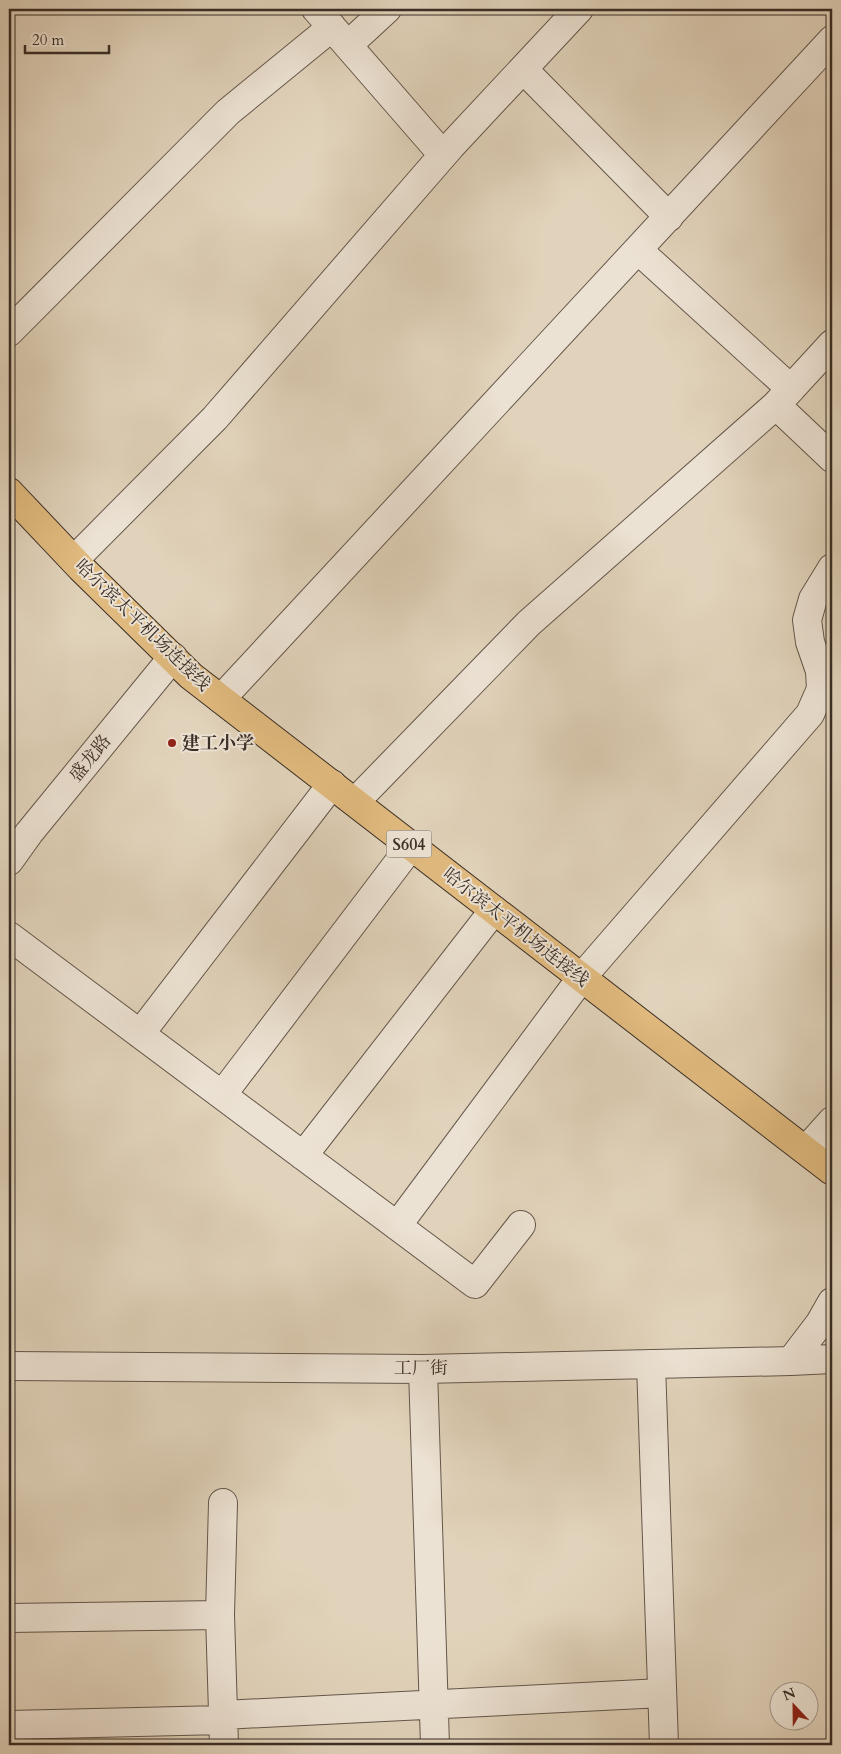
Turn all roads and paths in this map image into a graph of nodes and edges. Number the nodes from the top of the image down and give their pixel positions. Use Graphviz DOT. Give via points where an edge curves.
graph roads {
  1 [pos="387,9"];
  2 [pos="579,9"];
  3 [pos="332,27"];
  4 [pos="832,40"];
  5 [pos="524,69"];
  6 [pos="443,155"];
  7 [pos="668,217"];
  8 [pos="638,250"];
  9 [pos="9,332"];
  10 [pos="832,344"];
  11 [pos="783,397"];
  12 [pos="832,458"];
  13 [pos="9,492"];
  14 [pos="74,560"];
  15 [pos="832,568"];
  16 [pos="173,657"];
  17 [pos="221,699"];
  18 [pos="332,784"];
  19 [pos="355,802"];
  20 [pos="411,846"];
  21 [pos="9,862"];
  22 [pos="494,910"];
  23 [pos="9,936"];
  24 [pos="582,978"];
  25 [pos="140,1034"];
  26 [pos="222,1095"];
  27 [pos="832,1121"];
  28 [pos="806,1150"];
  29 [pos="303,1156"];
  30 [pos="832,1171"];
  31 [pos="522,1225"];
  32 [pos="397,1226"];
  33 [pos="832,1302"];
  34 [pos="832,1359"];
  35 [pos="791,1361"];
  36 [pos="651,1364"];
  37 [pos="9,1366"];
  38 [pos="423,1369"];
  39 [pos="223,1503"];
  40 [pos="220,1614"];
  41 [pos="9,1618"];
  42 [pos="662,1693"];
  43 [pos="434,1704"];
  44 [pos="9,1725"];
  45 [pos="223,1726"];
  46 [pos="435,1745"];
  47 [pos="664,1745"];
  1 -- 3 [label="street"];
  2 -- 5 [label="street"];
  3 -- 6 [label="street"];
  3 -- 9 [label="street" via="228,112"];
  4 -- 7 [label="street"];
  5 -- 6 [label="street"];
  5 -- 7 [label="street"];
  6 -- 14 [label="street" via="214,418"];
  7 -- 8 [label="street"];
  8 -- 11 [label="street"];
  8 -- 17 [label="street"];
  10 -- 11 [label="street"];
  11 -- 12 [label="street"];
  11 -- 19 [label="street" via="529,623"];
  13 -- 14 [label="main road, 哈尔滨太平机场连接线 / S604"];
  14 -- 16 [label="main road, 哈尔滨太平机场连接线 / S604"];
  15 -- 24 [label="street" via="813,599 807,620 810,642 820,671 821,689 810,714"];
  16 -- 17 [label="main road, 哈尔滨太平机场连接线 / S604"];
  16 -- 21 [label="street, 盛龙路"];
  17 -- 18 [label="main road, 哈尔滨太平机场连接线 / S604"];
  18 -- 19 [label="main road, 哈尔滨太平机场连接线 / S604"];
  18 -- 25 [label="street"];
  19 -- 20 [label="main road, 哈尔滨太平机场连接线 / S604"];
  20 -- 22 [label="main road, 哈尔滨太平机场连接线 / S604"];
  20 -- 26 [label="street"];
  22 -- 24 [label="main road, 哈尔滨太平机场连接线 / S604"];
  22 -- 29 [label="street"];
  23 -- 25 [label="street"];
  24 -- 28 [label="main road, 哈尔滨太平机场连接线 / S604"];
  24 -- 32 [label="street"];
  25 -- 26 [label="street"];
  26 -- 29 [label="street"];
  27 -- 28 [label="street"];
  28 -- 30 [label="main road, 哈尔滨太平机场连接线 / S604"];
  29 -- 32 [label="street"];
  31 -- 32 [label="street" via="475,1284"];
  33 -- 35 [label="street"];
  34 -- 35 [label="street, 工厂街"];
  35 -- 36 [label="street, 工厂街"];
  36 -- 38 [label="street, 工厂街"];
  36 -- 42 [label="street"];
  37 -- 38 [label="street, 工厂街"];
  38 -- 43 [label="street"];
  39 -- 40 [label="street"];
  40 -- 41 [label="street"];
  40 -- 45 [label="street"];
  42 -- 43 [label="street"];
  42 -- 47 [label="street"];
  43 -- 45 [label="street"];
  43 -- 46 [label="street"];
  44 -- 45 [label="street"];
}
